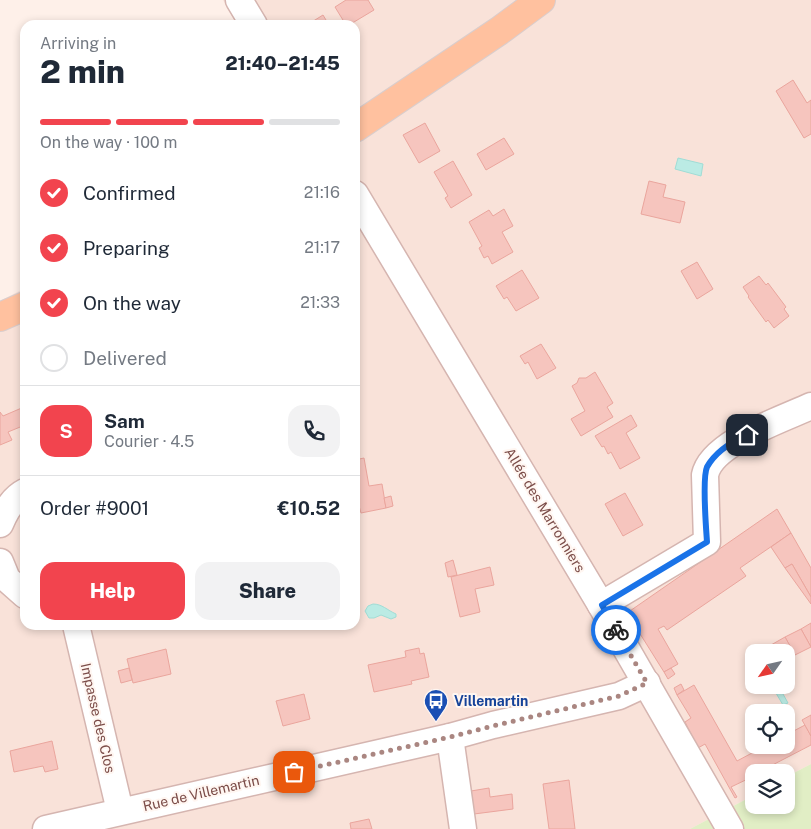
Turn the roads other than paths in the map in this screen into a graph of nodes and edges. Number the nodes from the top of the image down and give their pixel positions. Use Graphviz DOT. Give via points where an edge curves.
graph roads {
  1 [pos="239,0"];
  2 [pos="541,0"];
  3 [pos="251,20"];
  4 [pos="360,125"];
  5 [pos="360,202"];
  6 [pos="20,308"];
  7 [pos="0,317"];
  8 [pos="811,406"];
  9 [pos="20,495"];
  10 [pos="0,524"];
  11 [pos="0,562"];
  12 [pos="20,591"];
  13 [pos="602,605"];
  14 [pos="77,630"];
  15 [pos="647,683"];
  16 [pos="450,737"];
  17 [pos="120,811"];
  18 [pos="46,829"];
  19 [pos="463,829"];
  20 [pos="730,829"];
  1 -- 3 [label="street"];
  2 -- 4 [label="main road"];
  5 -- 13 [label="street, Allée des Marronniers"];
  6 -- 7 [label="main road"];
  8 -- 13 [label="street" via="731,443 714,456 705,475 707,542"];
  9 -- 10 [label="street" via="5,511"];
  11 -- 12 [label="street" via="7,579"];
  13 -- 15 [label="street, Allée des Marronniers"];
  14 -- 17 [label="street, Impasse des Clos"];
  15 -- 16 [label="street, Rue de Villemartin" via="619,696"];
  15 -- 20 [label="street, Allée des Marronniers"];
  16 -- 17 [label="street, Rue de Villemartin"];
  16 -- 19 [label="street"];
  17 -- 18 [label="street, Rue de Villemartin"];
}
